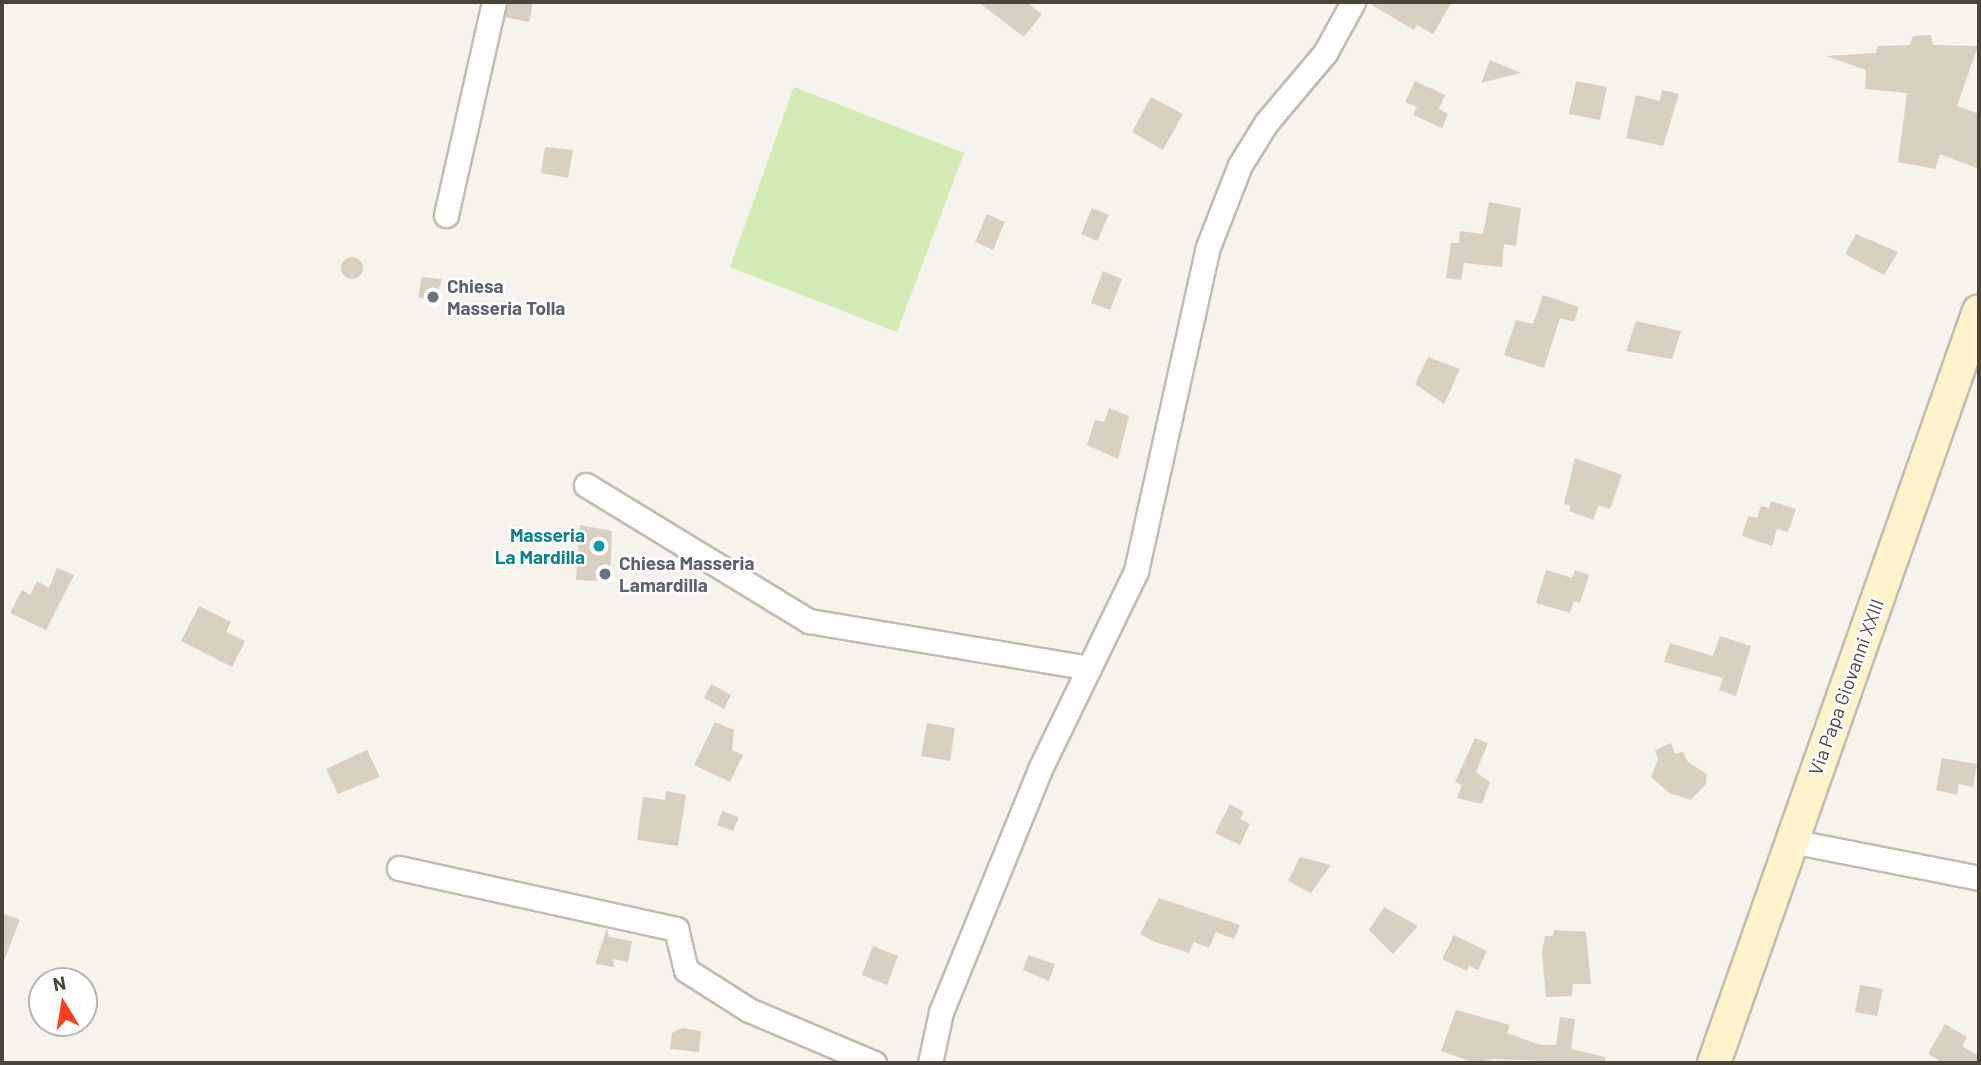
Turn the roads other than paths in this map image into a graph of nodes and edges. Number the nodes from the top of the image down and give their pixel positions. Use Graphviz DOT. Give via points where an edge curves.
graph roads {
  1 [pos="494,2"];
  2 [pos="1353,2"];
  3 [pos="446,215"];
  4 [pos="1979,312"];
  5 [pos="586,485"];
  6 [pos="1090,668"];
  7 [pos="1791,841"];
  8 [pos="399,868"];
  9 [pos="1979,878"];
  10 [pos="874,1063"];
  11 [pos="930,1063"];
  12 [pos="1714,1063"];
  1 -- 3 [label="street"];
  2 -- 6 [label="street" via="1325,53 1266,122 1240,165 1208,247 1136,571"];
  4 -- 7 [label="main road, Via Papa Giovanni XXIII"];
  5 -- 6 [label="street" via="808,621"];
  6 -- 11 [label="street" via="1040,769 941,1012"];
  7 -- 9 [label="street"];
  7 -- 12 [label="main road, Via Papa Giovanni XXIII"];
  8 -- 10 [label="street" via="676,929 686,970 749,1010"];
}
